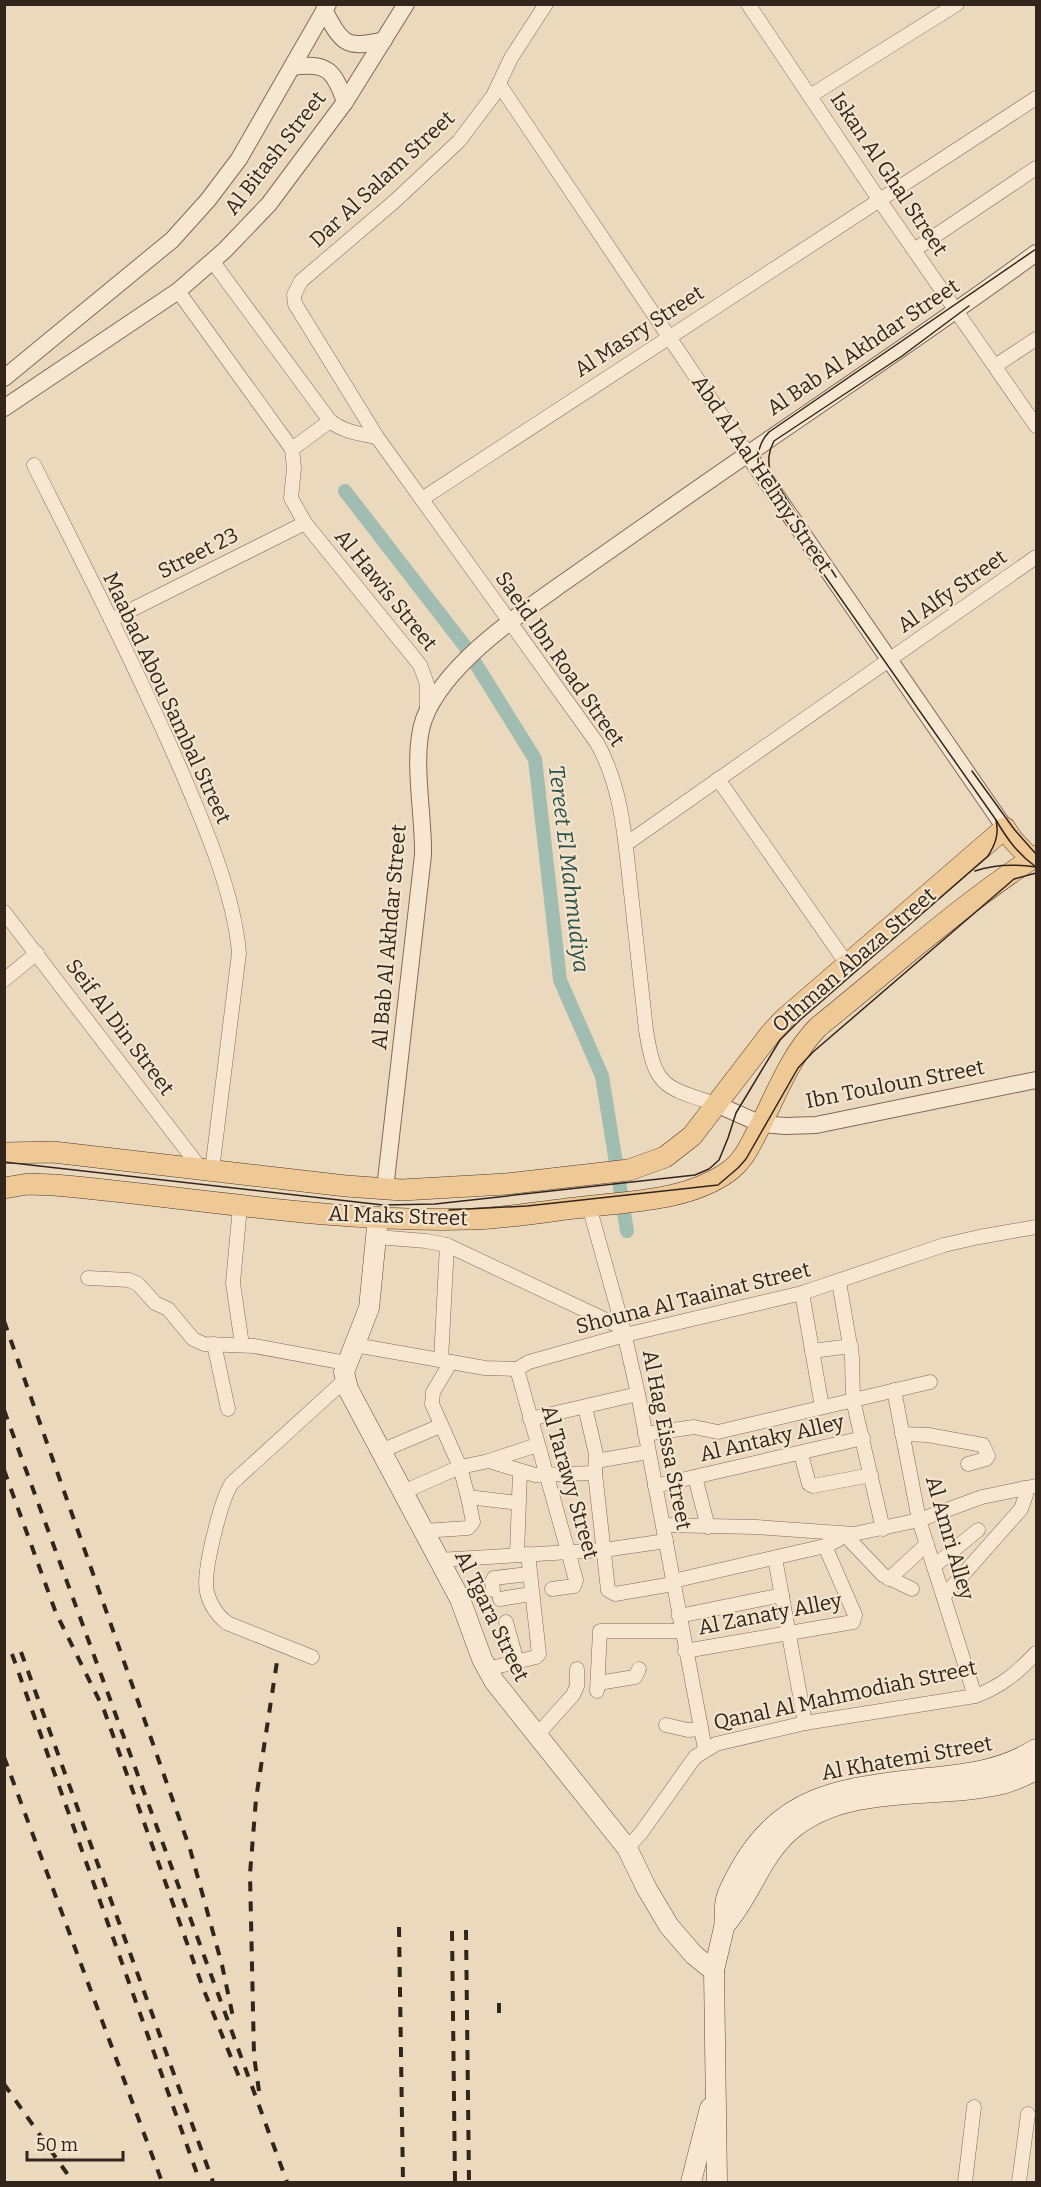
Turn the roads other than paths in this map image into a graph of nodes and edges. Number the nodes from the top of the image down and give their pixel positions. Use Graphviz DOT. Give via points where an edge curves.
graph roads {
  1 [pos="406,4"];
  2 [pos="546,4"];
  3 [pos="748,4"];
  4 [pos="957,4"];
  5 [pos="325,6"];
  6 [pos="384,40"];
  7 [pos="292,67"];
  8 [pos="499,84"];
  9 [pos="810,96"];
  10 [pos="1036,98"];
  11 [pos="345,102"];
  12 [pos="1036,168"];
  13 [pos="880,201"];
  14 [pos="914,250"];
  15 [pos="1036,253"];
  16 [pos="213,262"];
  17 [pos="296,288"];
  18 [pos="178,291"];
  19 [pos="957,311"];
  20 [pos="669,336"];
  21 [pos="1034,345"];
  22 [pos="995,366"];
  23 [pos="4,378"];
  24 [pos="4,408"];
  25 [pos="330,421"];
  26 [pos="1036,426"];
  27 [pos="377,437"];
  28 [pos="292,449"];
  29 [pos="747,453"];
  30 [pos="34,465"];
  31 [pos="423,499"];
  32 [pos="305,523"];
  33 [pos="1036,557"];
  34 [pos="111,620"];
  35 [pos="508,622"];
  36 [pos="891,660"];
  37 [pos="426,715"];
  38 [pos="718,779"];
  39 [pos="1005,828"];
  40 [pos="626,844"];
  41 [pos="1035,860"];
  42 [pos="4,912"];
  43 [pos="37,953"];
  44 [pos="847,964"];
  45 [pos="4,980"];
  46 [pos="1036,1080"];
  47 [pos="716,1104"];
  48 [pos="761,1124"];
  49 [pos="4,1154"];
  50 [pos="206,1169"];
  51 [pos="4,1188"];
  52 [pos="385,1189"];
  53 [pos="240,1206"];
  54 [pos="589,1206"];
  55 [pos="378,1227"];
  56 [pos="1036,1227"];
  57 [pos="447,1245"];
  58 [pos="88,1278"];
  59 [pos="839,1282"];
  60 [pos="802,1293"];
  61 [pos="624,1332"];
  62 [pos="214,1344"];
  63 [pos="242,1345"];
  64 [pos="851,1346"];
  65 [pos="812,1351"];
  66 [pos="446,1361"];
  67 [pos="349,1363"];
  68 [pos="517,1369"];
  69 [pos="930,1382"];
  70 [pos="894,1390"];
  71 [pos="638,1394"];
  72 [pos="854,1400"];
  73 [pos="585,1407"];
  74 [pos="822,1407"];
  75 [pos="228,1409"];
  76 [pos="530,1419"];
  77 [pos="440,1426"];
  78 [pos="645,1434"];
  79 [pos="903,1434"];
  80 [pos="863,1438"];
  81 [pos="537,1445"];
  82 [pos="381,1451"];
  83 [pos="648,1452"];
  84 [pos="801,1454"];
  85 [pos="489,1461"];
  86 [pos="968,1464"];
  87 [pos="460,1467"];
  88 [pos="595,1467"];
  89 [pos="520,1471"];
  90 [pos="872,1475"];
  91 [pos="546,1476"];
  92 [pos="695,1477"];
  93 [pos="655,1486"];
  94 [pos="1030,1487"];
  95 [pos="403,1492"];
  96 [pos="468,1497"];
  97 [pos="518,1503"];
  98 [pos="919,1520"];
  99 [pos="663,1525"];
  100 [pos="708,1527"];
  101 [pos="883,1529"];
  102 [pos="978,1530"];
  103 [pos="423,1531"];
  104 [pos="845,1535"];
  105 [pos="666,1541"];
  106 [pos="927,1544"];
  107 [pos="825,1546"];
  108 [pos="604,1550"];
  109 [pos="568,1551"];
  110 [pos="523,1555"];
  111 [pos="775,1558"];
  112 [pos="438,1560"];
  113 [pos="934,1566"];
  114 [pos="529,1574"];
  115 [pos="889,1579"];
  116 [pos="673,1582"];
  117 [pos="552,1589"];
  118 [pos="912,1589"];
  119 [pos="531,1594"];
  120 [pos="782,1595"];
  121 [pos="944,1596"];
  122 [pos="679,1616"];
  123 [pos="506,1622"];
  124 [pos="681,1631"];
  125 [pos="789,1635"];
  126 [pos="685,1652"];
  127 [pos="1036,1653"];
  128 [pos="312,1657"];
  129 [pos="517,1662"];
  130 [pos="487,1669"];
  131 [pos="577,1669"];
  132 [pos="639,1669"];
  133 [pos="975,1696"];
  134 [pos="805,1724"];
  135 [pos="666,1725"];
  136 [pos="701,1729"];
  137 [pos="537,1736"];
  138 [pos="705,1749"];
  139 [pos="1036,1749"];
  140 [pos="1036,1770"];
  141 [pos="627,1848"];
  142 [pos="725,1925"];
  143 [pos="714,1971"];
  144 [pos="714,2088"];
  145 [pos="974,2108"];
  146 [pos="1028,2114"];
  147 [pos="691,2182"];
  148 [pos="717,2182"];
  149 [pos="964,2182"];
  150 [pos="1019,2182"];
  1 -- 6 [label="street, Al Bitash Street"];
  2 -- 8 [label="street, Dar Al Salam Street"];
  3 -- 9 [label="street, Iskan Al Ghal Street"];
  4 -- 9 [label="street"];
  5 -- 6 [label="street" via="345,41 362,46"];
  5 -- 7 [label="street, Al Bitash Street"];
  6 -- 11 [label="street, Al Bitash Street"];
  7 -- 11 [label="street" via="309,64 326,69 338,83"];
  7 -- 23 [label="street, Al Bitash Street" via="239,159 179,232"];
  8 -- 17 [label="street, Dar Al Salam Street" via="459,141"];
  8 -- 20 [label="street, Abd Al Aal Helmy Street"];
  9 -- 13 [label="street, Iskan Al Ghal Street"];
  10 -- 13 [label="street, Al Masry Street"];
  11 -- 16 [label="street, Al Bitash Street" via="269,204"];
  12 -- 14 [label="street"];
  13 -- 14 [label="street, Iskan Al Ghal Street"];
  13 -- 20 [label="street, Al Masry Street"];
  14 -- 19 [label="street, Iskan Al Ghal Street"];
  15 -- 19 [label="street, Al Bab Al Akhdar Street"];
  16 -- 18 [label="street, Al Bitash Street"];
  16 -- 25 [label="street"];
  17 -- 27 [label="street, Saeid Ibn Road Street" via="295,304"];
  18 -- 24 [label="street, Al Bitash Street"];
  18 -- 28 [label="street"];
  19 -- 22 [label="street, Iskan Al Ghal Street"];
  19 -- 29 [label="street, Al Bab Al Akhdar Street"];
  20 -- 29 [label="street, Abd Al Aal Helmy Street"];
  20 -- 31 [label="street, Al Masry Street"];
  21 -- 22 [label="street"];
  22 -- 26 [label="street, Iskan Al Ghal Street"];
  25 -- 27 [label="street" via="349,432"];
  25 -- 28 [label="street"];
  27 -- 31 [label="street, Saeid Ibn Road Street"];
  28 -- 32 [label="street, Al Hawis Street" via="291,498"];
  29 -- 35 [label="street, Al Bab Al Akhdar Street"];
  29 -- 36 [label="street, Abd Al Aal Helmy Street"];
  30 -- 34 [label="street, Maabad Abou Sambal Street"];
  31 -- 35 [label="street, Saeid Ibn Road Street"];
  32 -- 34 [label="street, Street 23"];
  32 -- 37 [label="street, Al Hawis Street" via="420,665 428,694"];
  33 -- 36 [label="street, Al Alfy Street"];
  34 -- 50 [label="street, Maabad Abou Sambal Street" via="201,817 237,927 239,953"];
  35 -- 37 [label="street, Al Bab Al Akhdar Street" via="461,666"];
  35 -- 40 [label="street, Saeid Ibn Road Street" via="597,743 618,795"];
  36 -- 38 [label="street, Al Alfy Street"];
  36 -- 39 [label="street, Abd Al Aal Helmy Street"];
  37 -- 52 [label="street, Al Bab Al Akhdar Street" via="418,756 423,855"];
  38 -- 40 [label="street, Al Alfy Street"];
  38 -- 44 [label="street"];
  39 -- 41 [label="main road, Abd Al Aal Helmy Street"];
  39 -- 44 [label="main road, Othman Abaza Street"];
  40 -- 47 [label="street, Saeid Ibn Road Street" via="650,1059 663,1082"];
  41 -- 48 [label="main road, Othman Abaza Street" via="961,911 818,1027 799,1050"];
  42 -- 43 [label="street, Seif Al Din Street"];
  43 -- 45 [label="street"];
  43 -- 50 [label="street, Seif Al Din Street"];
  44 -- 47 [label="main road, Othman Abaza Street" via="784,1019"];
  46 -- 48 [label="street, Ibn Touloun Street" via="816,1125"];
  47 -- 48 [label="street"];
  47 -- 52 [label="main road, Al Maks Street" via="692,1136 665,1157 629,1170 506,1185"];
  48 -- 54 [label="main road, Al Maks Street" via="739,1163 702,1186 656,1198"];
  49 -- 50 [label="main road, Al Maks Street" via="53,1152"];
  50 -- 52 [label="main road, Al Maks Street"];
  51 -- 53 [label="main road, Al Maks Street" via="54,1185"];
  53 -- 55 [label="main road, Al Maks Street"];
  53 -- 63 [label="street" via="234,1283"];
  54 -- 55 [label="main road, Al Maks Street"];
  54 -- 61 [label="street"];
  55 -- 57 [label="street, Al Hag Eissa Street"];
  55 -- 67 [label="main road" via="369,1308"];
  56 -- 59 [label="street, Shouna Al Taainat Street" via="944,1245"];
  57 -- 61 [label="street, Al Hag Eissa Street"];
  57 -- 66 [label="street"];
  58 -- 62 [label="street" via="138,1284 155,1303 168,1309 193,1339"];
  59 -- 60 [label="street, Shouna Al Taainat Street"];
  59 -- 64 [label="street"];
  60 -- 61 [label="street, Shouna Al Taainat Street"];
  60 -- 65 [label="street"];
  61 -- 68 [label="street, Shouna Al Taainat Street"];
  61 -- 71 [label="street, Al Hag Eissa Street"];
  62 -- 63 [label="street, Shouna Al Taainat Street"];
  62 -- 75 [label="street"];
  63 -- 67 [label="street, Shouna Al Taainat Street"];
  64 -- 65 [label="street"];
  64 -- 72 [label="street"];
  65 -- 74 [label="street"];
  66 -- 67 [label="street, Shouna Al Taainat Street"];
  66 -- 68 [label="street, Shouna Al Taainat Street"];
  66 -- 77 [label="street" via="431,1397"];
  67 -- 82 [label="main road, Al Tgara Street"];
  67 -- 128 [label="street" via="232,1483 222,1504 206,1573 206,1592 220,1618"];
  68 -- 76 [label="street, Al Tarawy Street"];
  69 -- 70 [label="street"];
  70 -- 72 [label="street"];
  70 -- 79 [label="street, Al Amri Alley"];
  71 -- 73 [label="street"];
  71 -- 78 [label="street, Al Hag Eissa Street"];
  72 -- 74 [label="street"];
  72 -- 80 [label="street"];
  73 -- 76 [label="street"];
  73 -- 88 [label="street"];
  74 -- 78 [label="street" via="718,1432 694,1427"];
  76 -- 81 [label="street, Al Tarawy Street"];
  77 -- 82 [label="street"];
  77 -- 87 [label="street"];
  78 -- 83 [label="street, Al Hag Eissa Street"];
  79 -- 86 [label="street" via="983,1445 986,1459"];
  79 -- 98 [label="street, Al Amri Alley"];
  80 -- 84 [label="street, Al Antaky Alley"];
  80 -- 90 [label="street"];
  81 -- 85 [label="street"];
  81 -- 91 [label="street, Al Tarawy Street"];
  82 -- 95 [label="main road, Al Tgara Street"];
  83 -- 88 [label="street"];
  83 -- 93 [label="street, Al Hag Eissa Street"];
  84 -- 90 [label="street" via="813,1486"];
  84 -- 92 [label="street, Al Antaky Alley"];
  85 -- 87 [label="street"];
  85 -- 89 [label="street"];
  87 -- 95 [label="street"];
  87 -- 96 [label="street"];
  88 -- 91 [label="street"];
  88 -- 108 [label="street"];
  89 -- 91 [label="street"];
  89 -- 97 [label="street"];
  90 -- 101 [label="street"];
  91 -- 109 [label="street, Al Tarawy Street"];
  92 -- 93 [label="street, Al Antaky Alley"];
  92 -- 100 [label="street"];
  93 -- 99 [label="street, Al Hag Eissa Street"];
  94 -- 98 [label="street" via="982,1497"];
  94 -- 121 [label="street" via="1021,1509"];
  95 -- 103 [label="main road, Al Tgara Street"];
  96 -- 97 [label="street"];
  96 -- 103 [label="street" via="472,1522 468,1528"];
  97 -- 110 [label="street"];
  98 -- 101 [label="street"];
  98 -- 106 [label="street, Al Amri Alley"];
  99 -- 100 [label="street"];
  99 -- 105 [label="street, Al Hag Eissa Street"];
  100 -- 104 [label="street" via="755,1521"];
  101 -- 104 [label="street"];
  102 -- 113 [label="street"];
  103 -- 112 [label="main road, Al Tgara Street"];
  104 -- 107 [label="street"];
  104 -- 115 [label="street"];
  105 -- 108 [label="street"];
  105 -- 116 [label="street, Al Hag Eissa Street"];
  106 -- 113 [label="street, Al Amri Alley"];
  106 -- 115 [label="street"];
  107 -- 111 [label="street"];
  107 -- 125 [label="street, Al Zanaty Alley" via="855,1619 849,1624"];
  108 -- 109 [label="street"];
  108 -- 116 [label="street" via="611,1593"];
  109 -- 110 [label="street"];
  109 -- 117 [label="street, Al Tarawy Street" via="576,1584"];
  110 -- 112 [label="street"];
  110 -- 114 [label="street"];
  111 -- 116 [label="street"];
  111 -- 120 [label="street"];
  112 -- 130 [label="main road, Al Tgara Street" via="466,1611"];
  113 -- 121 [label="street, Al Amri Alley"];
  114 -- 119 [label="street"];
  114 -- 119 [label="street" via="494,1578 492,1582 496,1595"];
  115 -- 118 [label="street"];
  116 -- 122 [label="street, Al Hag Eissa Street"];
  119 -- 129 [label="street" via="538,1654"];
  120 -- 122 [label="street"];
  120 -- 125 [label="street"];
  121 -- 133 [label="street, Al Amri Alley"];
  122 -- 124 [label="street, Al Hag Eissa Street"];
  123 -- 129 [label="street"];
  124 -- 126 [label="street, Al Hag Eissa Street"];
  124 -- 132 [label="street" via="600,1631 598,1687 634,1677"];
  125 -- 126 [label="street, Al Zanaty Alley"];
  125 -- 134 [label="street"];
  126 -- 136 [label="street, Al Hag Eissa Street"];
  127 -- 133 [label="street, Qanal Al Mahmodiah Street" via="998,1686"];
  129 -- 130 [label="street"];
  130 -- 137 [label="main road, Al Tgara Street"];
  131 -- 137 [label="street" via="573,1695"];
  133 -- 134 [label="street, Qanal Al Mahmodiah Street"];
  134 -- 138 [label="street, Qanal Al Mahmodiah Street" via="728,1740"];
  135 -- 136 [label="street"];
  136 -- 138 [label="street, Al Hag Eissa Street"];
  137 -- 141 [label="main road, Al Tgara Street"];
  138 -- 141 [label="street, Qanal Al Mahmodiah Street" via="687,1766"];
  139 -- 142 [label="main road, Al Khatemi Street" via="1020,1759 976,1772 850,1789 791,1811 749,1852 727,1894"];
  140 -- 142 [label="main road, Al Khatemi Street" via="1003,1784 889,1795 838,1805 808,1818 770,1851 738,1910"];
  141 -- 143 [label="main road, Al Tgara Street" via="669,1926"];
  142 -- 143 [label="main road"];
  143 -- 144 [label="main road"];
  144 -- 147 [label="main road"];
  144 -- 148 [label="main road"];
  145 -- 149 [label="street"];
  146 -- 150 [label="street"];
}
